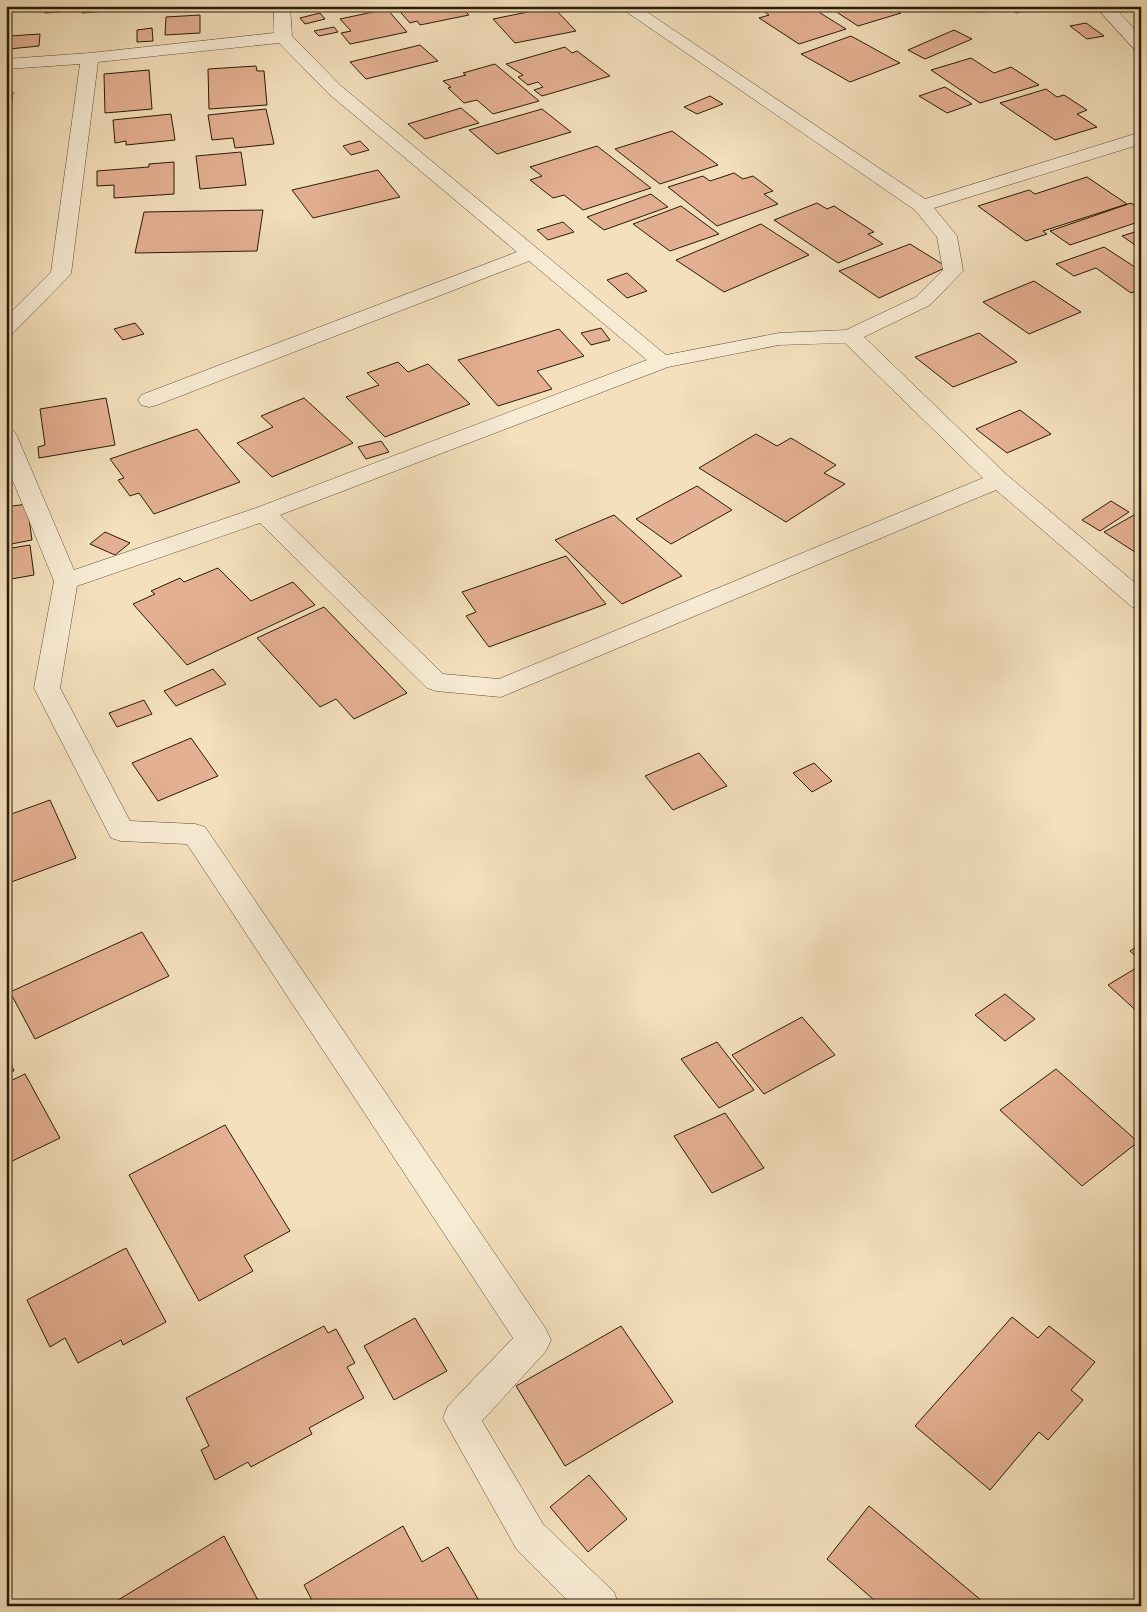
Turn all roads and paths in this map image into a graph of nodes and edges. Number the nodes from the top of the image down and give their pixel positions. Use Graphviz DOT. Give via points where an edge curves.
graph roads {
  1 [pos="282,6"];
  2 [pos="626,6"];
  3 [pos="1103,6"];
  4 [pos="283,37"];
  5 [pos="1141,46"];
  6 [pos="90,58"];
  7 [pos="6,64"];
  8 [pos="1141,138"];
  9 [pos="922,206"];
  10 [pos="532,253"];
  11 [pos="6,329"];
  12 [pos="850,336"];
  13 [pos="662,362"];
  14 [pos="149,400"];
  15 [pos="6,436"];
  16 [pos="999,480"];
  17 [pos="264,512"];
  18 [pos="66,580"];
  19 [pos="1141,602"];
  20 [pos="600,1606"];
  1 -- 4 [label="street"];
  2 -- 9 [label="street"];
  3 -- 5 [label="street"];
  4 -- 6 [label="street"];
  4 -- 10 [label="street" via="335,90"];
  6 -- 7 [label="street"];
  6 -- 11 [label="street" via="61,274"];
  8 -- 9 [label="street"];
  9 -- 12 [label="street" via="947,236 953,271 923,301"];
  10 -- 13 [label="street"];
  10 -- 14 [label="street"];
  12 -- 13 [label="street" via="779,339"];
  12 -- 16 [label="street"];
  13 -- 17 [label="street"];
  15 -- 18 [label="street"];
  16 -- 17 [label="street" via="501,688 436,682"];
  16 -- 19 [label="street"];
  17 -- 18 [label="street"];
  18 -- 20 [label="street" via="47,688 120,831 195,834 534,1340 461,1418 530,1538"];
}
